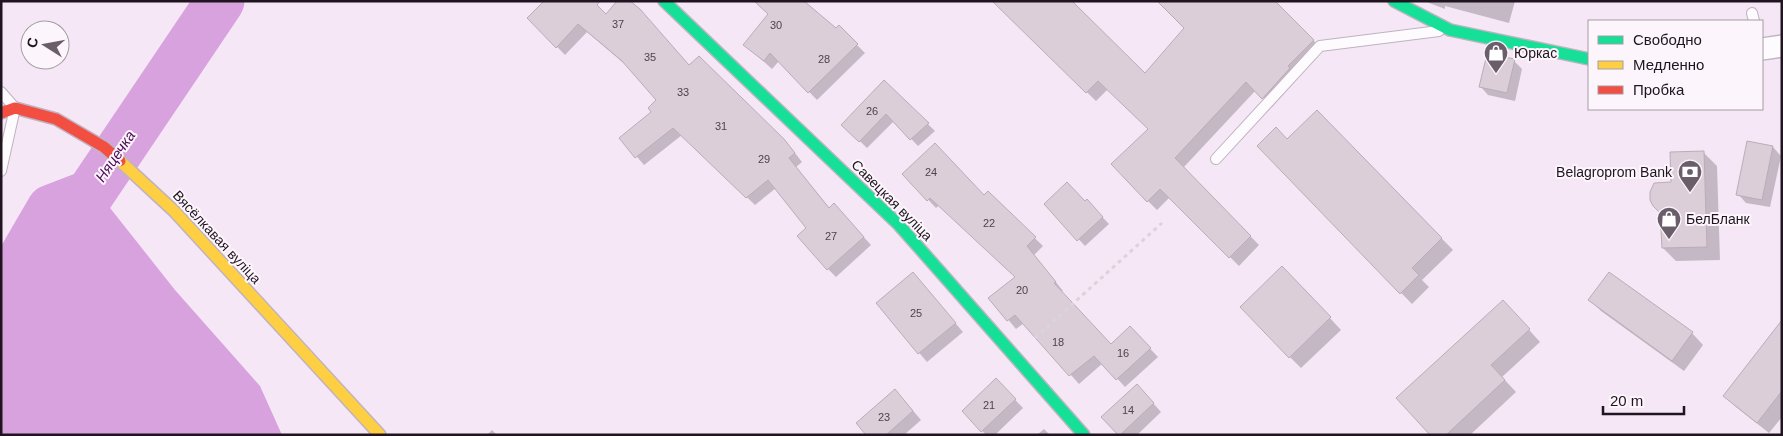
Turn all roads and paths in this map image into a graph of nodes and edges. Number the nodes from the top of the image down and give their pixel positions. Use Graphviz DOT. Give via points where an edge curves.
graph roads {
  1 [pos="664,1"];
  2 [pos="1394,1"];
  3 [pos="1450,30"];
  4 [pos="1782,46"];
  5 [pos="1763,49"];
  6 [pos="1588,59"];
  7 [pos="1,92"];
  8 [pos="15,108"];
  9 [pos="1,113"];
  10 [pos="1216,159"];
  11 [pos="1,171"];
  12 [pos="1162,223"];
  13 [pos="1029,344"];
  14 [pos="380,435"];
  15 [pos="1084,435"];
  1 -- 15 [label="street, Савецкая вуліца" via="899,224"];
  2 -- 3 [label="street"];
  3 -- 6 [label="street"];
  3 -- 10 [label="lane" via="1320,46"];
  4 -- 5 [label="street"];
  7 -- 8 [label="lane"];
  8 -- 9 [label="street"];
  8 -- 11 [label="lane"];
  8 -- 14 [label="street, Вясёлкавая вуліца" via="56,119 104,147 174,210"];
  12 -- 13 [label="path"];
}
